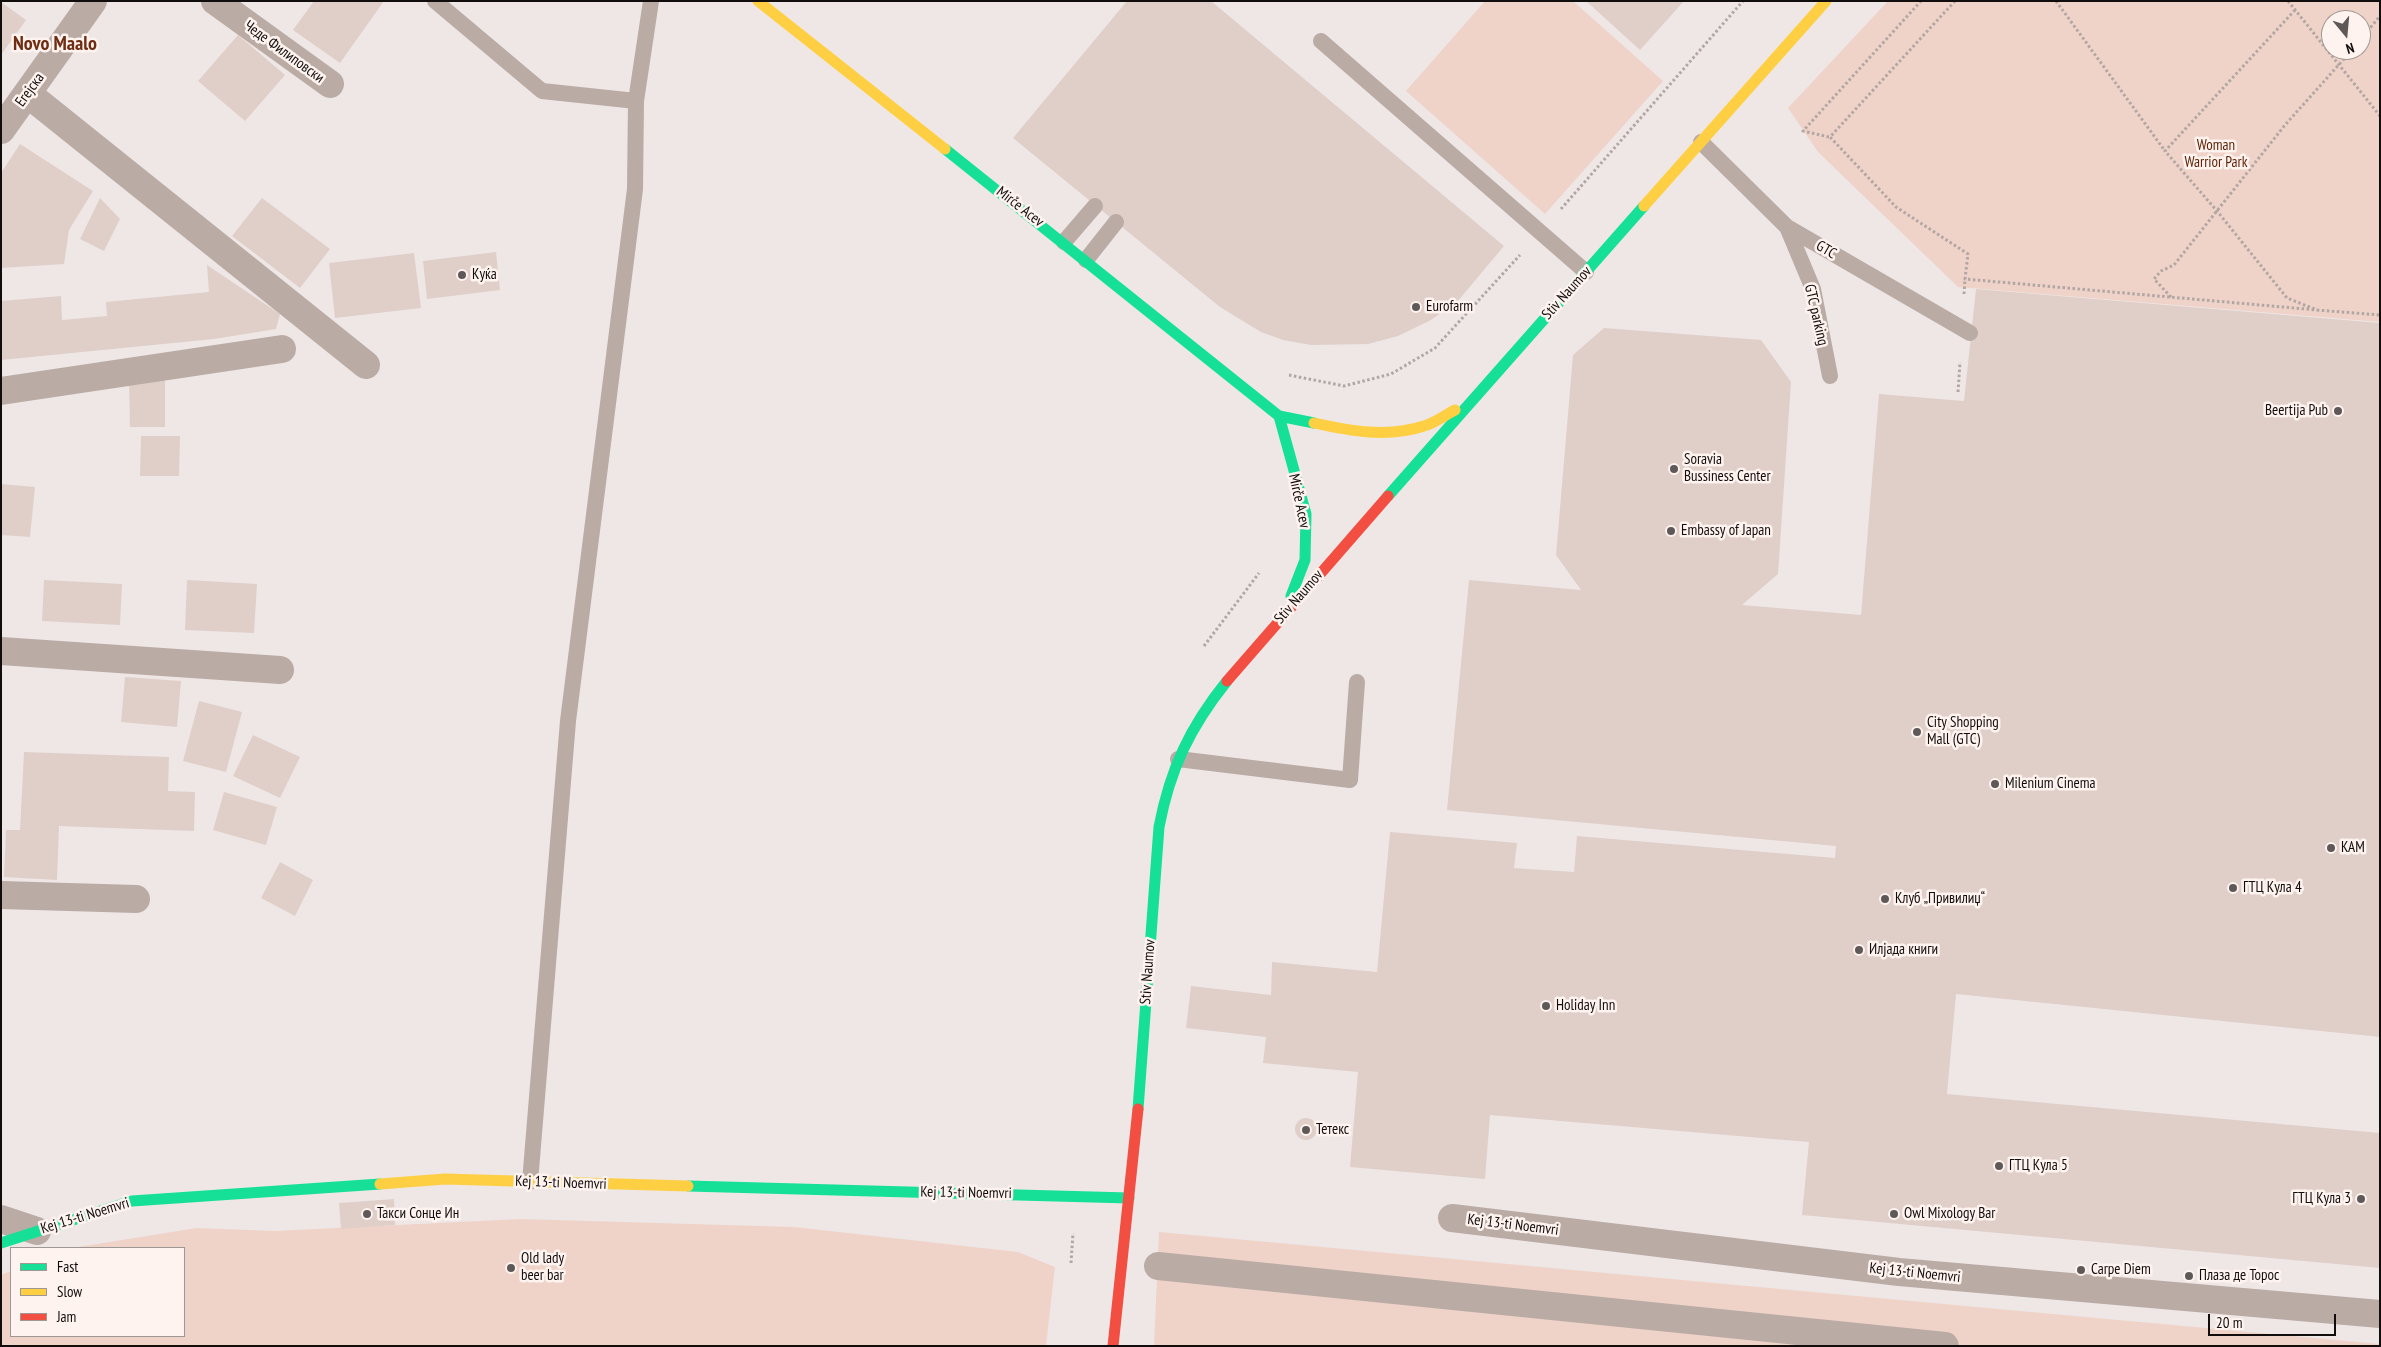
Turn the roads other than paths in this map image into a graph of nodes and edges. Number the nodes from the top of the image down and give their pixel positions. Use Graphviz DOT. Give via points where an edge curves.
graph roads {
  1 [pos="94,1"];
  2 [pos="215,1"];
  3 [pos="435,1"];
  4 [pos="651,1"];
  5 [pos="758,1"];
  6 [pos="1826,1"];
  7 [pos="1320,41"];
  8 [pos="330,84"];
  9 [pos="28,94"];
  10 [pos="636,101"];
  11 [pos="1,130"];
  12 [pos="1701,142"];
  13 [pos="1094,206"];
  14 [pos="1116,222"];
  15 [pos="1787,227"];
  16 [pos="1064,242"];
  17 [pos="1086,260"];
  18 [pos="1586,272"];
  19 [pos="1970,333"];
  20 [pos="282,349"];
  21 [pos="366,364"];
  22 [pos="1830,376"];
  23 [pos="1,391"];
  24 [pos="1471,402"];
  25 [pos="1280,416"];
  26 [pos="1285,612"];
  27 [pos="1,651"];
  28 [pos="280,670"];
  29 [pos="1357,682"];
  30 [pos="1178,759"];
  31 [pos="1,895"];
  32 [pos="136,899"];
  33 [pos="530,1182"];
  34 [pos="1129,1198"];
  35 [pos="1452,1218"];
  36 [pos="1,1219"];
  37 [pos="38,1231"];
  38 [pos="1,1243"];
  39 [pos="1158,1266"];
  40 [pos="2380,1314"];
  41 [pos="1113,1346"];
  42 [pos="1945,1346"];
  1 -- 9 [label="street, Егејска"];
  2 -- 8 [label="street, Чеде Филиповски"];
  3 -- 10 [label="lane" via="542,91"];
  4 -- 10 [label="lane"];
  5 -- 16 [label="street, Mirče Acev"];
  6 -- 12 [label="street, Stiv Naumov"];
  7 -- 18 [label="lane"];
  9 -- 11 [label="street, Егејска"];
  9 -- 21 [label="street"];
  10 -- 33 [label="lane" via="635,189 568,720"];
  12 -- 15 [label="lane, GTC"];
  12 -- 18 [label="street, Stiv Naumov"];
  13 -- 16 [label="lane"];
  14 -- 17 [label="lane"];
  15 -- 19 [label="lane, GTC"];
  15 -- 22 [label="lane, GTC parking" via="1812,289"];
  16 -- 17 [label="street, Mirče Acev"];
  17 -- 25 [label="street, Mirče Acev"];
  18 -- 24 [label="street, Stiv Naumov"];
  20 -- 23 [label="street"];
  24 -- 25 [label="street, Mirče Acev" via="1424,426 1387,432 1341,429"];
  24 -- 26 [label="street, Stiv Naumov"];
  25 -- 26 [label="street, Mirče Acev" via="1306,514 1307,542 1305,560"];
  26 -- 30 [label="street, Stiv Naumov" via="1213,698"];
  27 -- 28 [label="street"];
  29 -- 30 [label="lane" via="1350,780"];
  30 -- 34 [label="street, Stiv Naumov" via="1169,780 1159,828"];
  31 -- 32 [label="street"];
  33 -- 34 [label="street, Kej 13-ti Noemvri"];
  33 -- 37 [label="street, Kej 13-ti Noemvri" via="445,1179 132,1201"];
  34 -- 41 [label="street, Stiv Naumov"];
  35 -- 40 [label="street, Kej 13-ti Noemvri" via="1899,1272"];
  36 -- 37 [label="street"];
  37 -- 38 [label="street, Kej 13-ti Noemvri"];
  39 -- 42 [label="street"];
}
